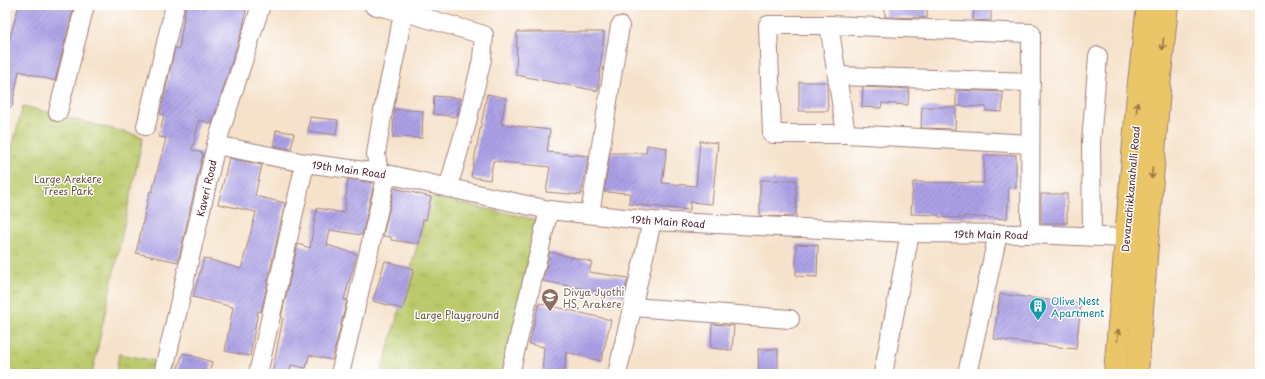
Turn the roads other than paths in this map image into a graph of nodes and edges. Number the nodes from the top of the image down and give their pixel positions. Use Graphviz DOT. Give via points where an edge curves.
graph roads {
  1 [pos="85,5"];
  2 [pos="175,5"];
  3 [pos="261,5"];
  4 [pos="373,5"];
  5 [pos="1148,5"];
  6 [pos="1167,5"];
  7 [pos="403,12"];
  8 [pos="829,25"];
  9 [pos="620,26"];
  10 [pos="1098,56"];
  11 [pos="837,76"];
  12 [pos="1030,82"];
  13 [pos="58,112"];
  14 [pos="146,126"];
  15 [pos="846,134"];
  16 [pos="1030,144"];
  17 [pos="216,145"];
  18 [pos="305,163"];
  19 [pos="383,174"];
  20 [pos="448,188"];
  21 [pos="549,210"];
  22 [pos="590,214"];
  23 [pos="652,222"];
  24 [pos="910,233"];
  25 [pos="998,234"];
  26 [pos="1030,234"];
  27 [pos="1092,237"];
  28 [pos="1126,238"];
  29 [pos="633,307"];
  30 [pos="790,319"];
  31 [pos="163,374"];
  32 [pos="258,374"];
  33 [pos="340,374"];
  34 [pos="510,374"];
  35 [pos="617,374"];
  36 [pos="883,374"];
  37 [pos="967,374"];
  38 [pos="1117,374"];
  39 [pos="1137,374"];
  1 -- 13 [label="street"];
  2 -- 14 [label="street"];
  3 -- 17 [label="street, Kaveri Road"];
  4 -- 7 [label="street"];
  28 -- 5 [label="main road, Devarachikkanahalli Road, one-way"];
  6 -- 39 [label="main road, Devarachikkanahalli Road, one-way"];
  7 -- 19 [label="street" via="376,154"];
  7 -- 20 [label="street" via="484,35 482,59"];
  8 -- 11 [label="street"];
  8 -- 12 [label="street" via="1031,33"];
  8 -- 15 [label="street" via="768,25 772,134"];
  9 -- 22 [label="street"];
  10 -- 27 [label="street" via="1091,142"];
  11 -- 12 [label="street"];
  11 -- 15 [label="street"];
  12 -- 16 [label="street"];
  15 -- 16 [label="street"];
  16 -- 26 [label="street"];
  17 -- 18 [label="street, 19th Main Road"];
  17 -- 31 [label="street, Kaveri Road"];
  18 -- 19 [label="street, 19th Main Road"];
  18 -- 32 [label="street"];
  19 -- 20 [label="street, 19th Main Road"];
  19 -- 33 [label="street"];
  20 -- 21 [label="street, 19th Main Road"];
  21 -- 22 [label="street, 19th Main Road"];
  21 -- 34 [label="street"];
  22 -- 23 [label="street, 19th Main Road"];
  23 -- 24 [label="street, 19th Main Road"];
  23 -- 29 [label="street"];
  24 -- 25 [label="street, 19th Main Road"];
  24 -- 36 [label="street"];
  25 -- 26 [label="street, 19th Main Road"];
  25 -- 37 [label="street"];
  26 -- 27 [label="street, 19th Main Road"];
  27 -- 28 [label="street, 19th Main Road"];
  38 -- 28 [label="main road, Devarachikkanahalli Road, one-way"];
  29 -- 30 [label="street"];
  29 -- 35 [label="street"];
}
